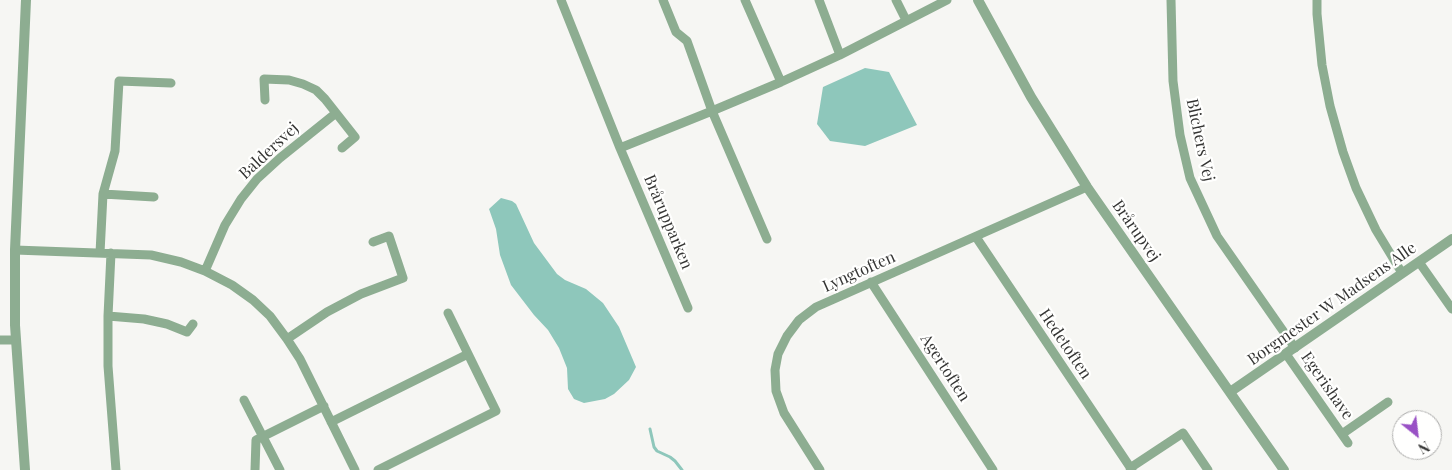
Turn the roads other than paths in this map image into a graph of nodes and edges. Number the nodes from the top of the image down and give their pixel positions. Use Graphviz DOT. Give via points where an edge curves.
graph roads {
  1 [pos="26,0"];
  2 [pos="561,0"];
  3 [pos="663,0"];
  4 [pos="745,0"];
  5 [pos="819,0"];
  6 [pos="896,0"];
  7 [pos="947,0"];
  8 [pos="978,0"];
  9 [pos="1170,0"];
  10 [pos="1318,0"];
  11 [pos="906,20"];
  12 [pos="840,54"];
  13 [pos="781,82"];
  14 [pos="171,83"];
  15 [pos="264,100"];
  16 [pos="712,111"];
  17 [pos="336,113"];
  18 [pos="342,148"];
  19 [pos="620,148"];
  20 [pos="1087,187"];
  21 [pos="103,194"];
  22 [pos="154,197"];
  23 [pos="976,237"];
  24 [pos="767,239"];
  25 [pos="1452,240"];
  26 [pos="373,242"];
  27 [pos="15,250"];
  28 [pos="100,253"];
  29 [pos="111,253"];
  30 [pos="1419,262"];
  31 [pos="205,271"];
  32 [pos="1402,273"];
  33 [pos="871,282"];
  34 [pos="688,308"];
  35 [pos="1452,309"];
  36 [pos="448,313"];
  37 [pos="108,316"];
  38 [pos="193,324"];
  39 [pos="287,339"];
  40 [pos="0,340"];
  41 [pos="16,340"];
  42 [pos="1290,351"];
  43 [pos="468,354"];
  44 [pos="1230,392"];
  45 [pos="244,400"];
  46 [pos="1388,402"];
  47 [pos="324,406"];
  48 [pos="331,422"];
  49 [pos="1342,434"];
  50 [pos="262,436"];
  51 [pos="1348,443"];
  52 [pos="1131,469"];
  53 [pos="26,470"];
  54 [pos="116,470"];
  55 [pos="255,470"];
  56 [pos="280,470"];
  57 [pos="355,470"];
  58 [pos="378,470"];
  59 [pos="820,470"];
  60 [pos="993,470"];
  61 [pos="1208,470"];
  62 [pos="1284,470"];
  1 -- 27 [label="street"];
  2 -- 19 [label="street, Brårupparken"];
  3 -- 16 [label="street" via="676,32 687,40"];
  4 -- 13 [label="street"];
  5 -- 12 [label="street"];
  6 -- 11 [label="street"];
  7 -- 11 [label="street"];
  8 -- 20 [label="street, Brårupvej" via="1031,97"];
  9 -- 42 [label="street, Blichers Vej" via="1180,135 1190,178 1217,236"];
  10 -- 32 [label="street" via="1322,65 1343,152 1376,230"];
  11 -- 12 [label="street"];
  12 -- 13 [label="street"];
  13 -- 16 [label="street"];
  14 -- 21 [label="street" via="120,81 115,151"];
  15 -- 17 [label="street" via="264,79 289,80 316,90"];
  16 -- 19 [label="street"];
  16 -- 24 [label="street"];
  17 -- 18 [label="street" via="356,138"];
  17 -- 31 [label="street, Baldersvej" via="257,179 225,225"];
  19 -- 34 [label="street, Brårupparken"];
  20 -- 23 [label="street, Lyngtoften"];
  20 -- 44 [label="street, Brårupvej"];
  21 -- 22 [label="street"];
  21 -- 28 [label="street"];
  23 -- 33 [label="street, Lyngtoften"];
  23 -- 52 [label="street, Hedetoften"];
  25 -- 30 [label="street, Borgmester W Madsens Alle"];
  26 -- 39 [label="street" via="388,236 403,278 361,294"];
  27 -- 28 [label="street"];
  27 -- 41 [label="street"];
  28 -- 29 [label="street"];
  29 -- 31 [label="street" via="151,255"];
  29 -- 37 [label="street"];
  30 -- 32 [label="street, Borgmester W Madsens Alle"];
  30 -- 35 [label="street"];
  31 -- 39 [label="street" via="253,300"];
  32 -- 42 [label="street, Borgmester W Madsens Alle"];
  33 -- 59 [label="street, Lyngtoften" via="816,307 799,320 786,336 778,354 776,391 781,406"];
  33 -- 60 [label="street, Agertoften"];
  36 -- 43 [label="street"];
  37 -- 38 [label="street" via="144,319 187,332"];
  37 -- 54 [label="street" via="108,366"];
  39 -- 47 [label="street"];
  40 -- 41 [label="street"];
  41 -- 53 [label="street"];
  42 -- 44 [label="street, Borgmester W Madsens Alle"];
  42 -- 49 [label="street, Egerishave"];
  43 -- 48 [label="street"];
  43 -- 58 [label="street" via="496,410"];
  44 -- 62 [label="street, Brårupvej"];
  45 -- 50 [label="street"];
  46 -- 49 [label="street, Egerishave"];
  47 -- 48 [label="street"];
  47 -- 50 [label="street"];
  48 -- 57 [label="street"];
  49 -- 51 [label="street, Egerishave"];
  50 -- 55 [label="street" via="256,440"];
  50 -- 56 [label="street"];
  52 -- 61 [label="street, Hedetoften" via="1183,433"];
}
